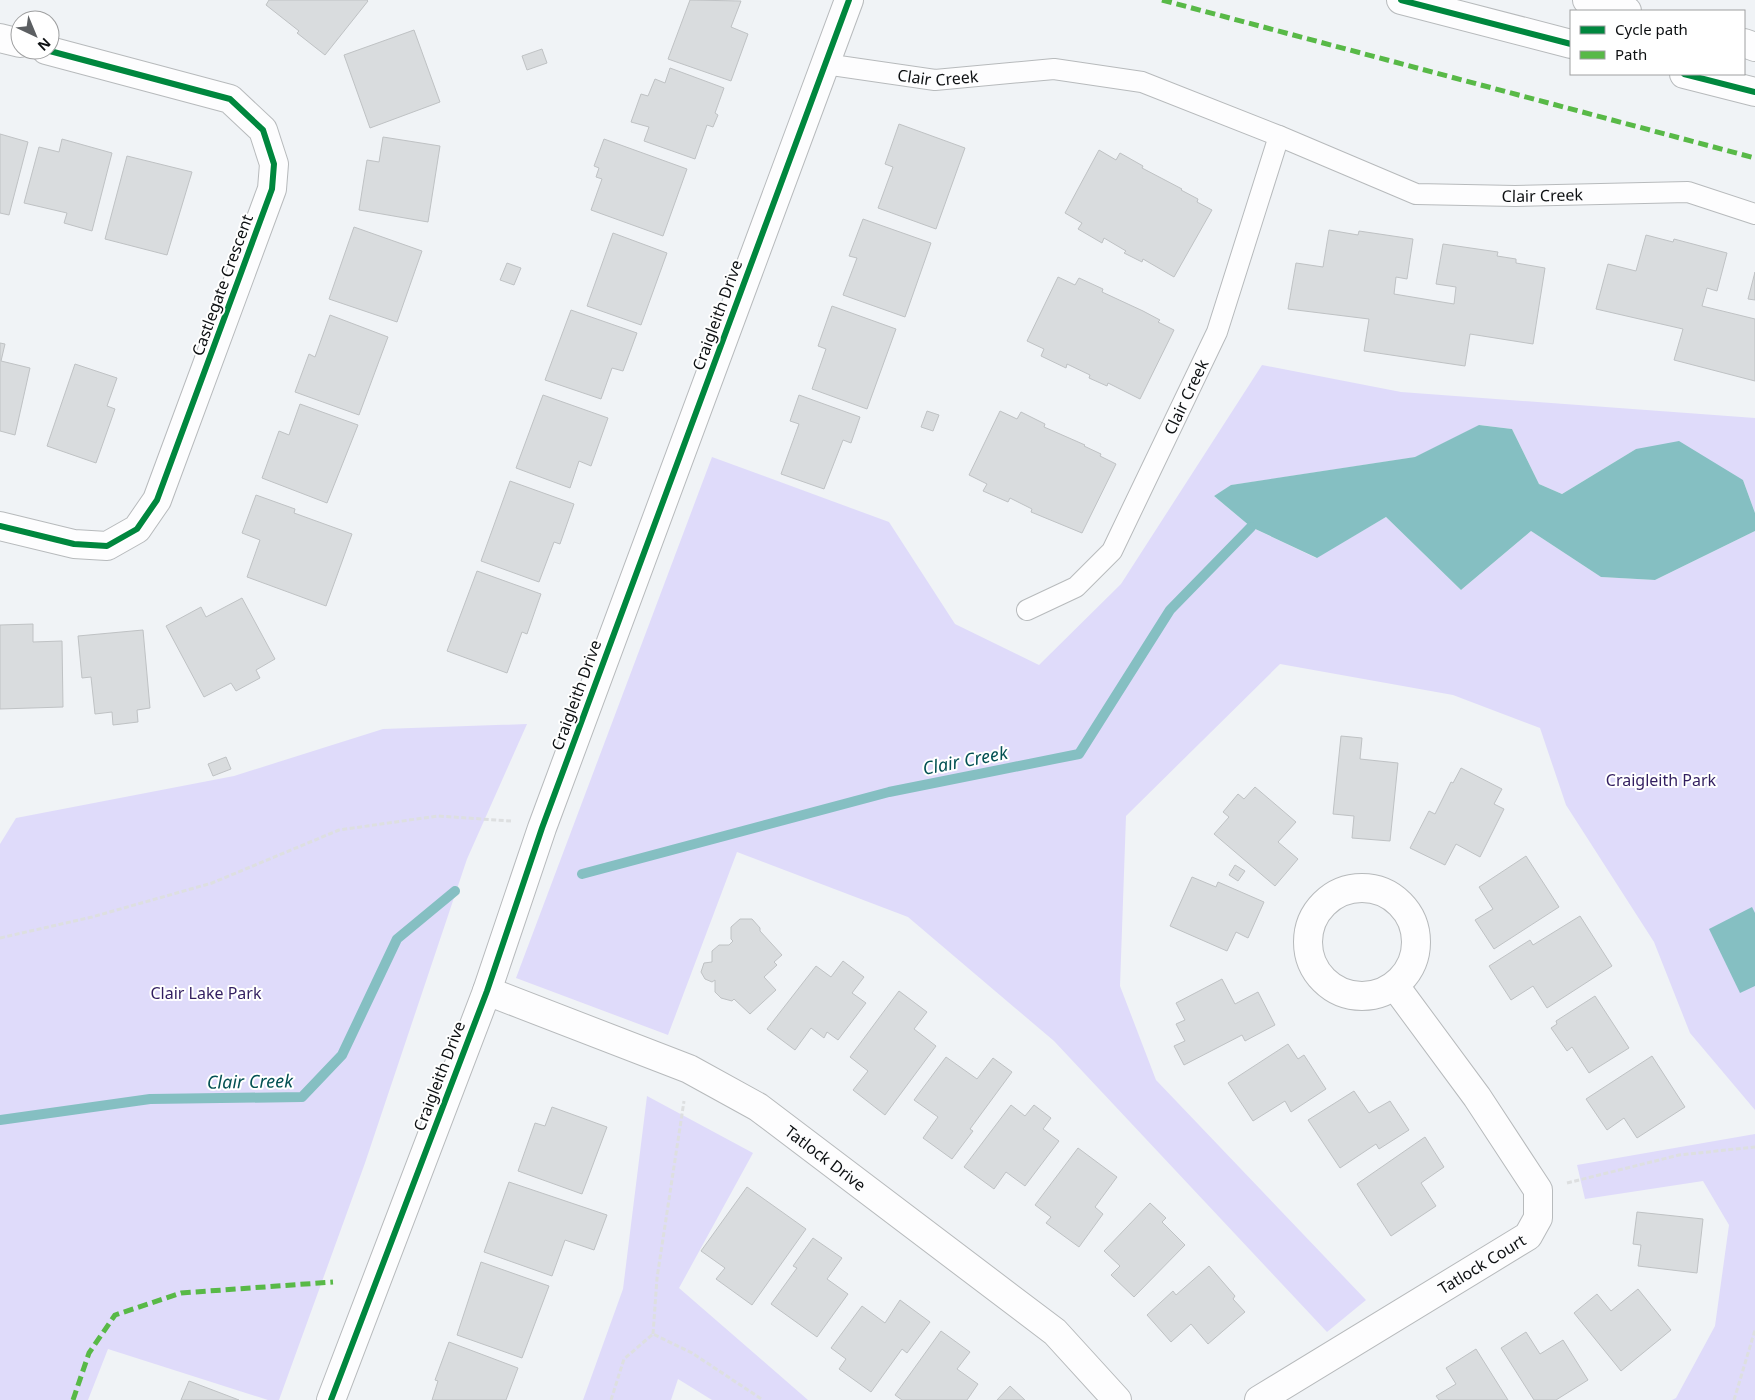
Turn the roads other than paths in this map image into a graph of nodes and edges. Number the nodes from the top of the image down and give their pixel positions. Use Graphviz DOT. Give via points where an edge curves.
graph roads {
  1 [pos="849,0"];
  2 [pos="1401,0"];
  3 [pos="1586,0"];
  4 [pos="1623,10"];
  5 [pos="1570,44"];
  6 [pos="60,54"];
  7 [pos="825,64"];
  8 [pos="1688,75"];
  9 [pos="1755,92"];
  10 [pos="1279,136"];
  11 [pos="1755,214"];
  12 [pos="0,526"];
  13 [pos="1027,610"];
  14 [pos="1395,986"];
  15 [pos="487,991"];
  16 [pos="330,1400"];
  17 [pos="1117,1400"];
  18 [pos="1259,1400"];
  1 -- 7 [label="street, Craigleith Drive"];
  2 -- 5 [label="street"];
  3 -- 4 [label="street"];
  6 -- 12 [label="street, Castlegate Crescent" via="230,99 263,130 274,164 272,189 157,500 137,530 107,546 74,544"];
  7 -- 10 [label="lane, Clair Creek" via="936,80 1054,69 1142,82"];
  7 -- 15 [label="street, Craigleith Drive" via="542,828"];
  8 -- 9 [label="street"];
  10 -- 11 [label="lane, Clair Creek" via="1416,194 1514,196 1688,192"];
  10 -- 13 [label="lane, Clair Creek" via="1217,332 1112,551 1076,587"];
  14 -- 18 [label="street, Tatlock Court" via="1477,1097 1538,1190 1538,1218 1528,1236"];
  15 -- 16 [label="street, Craigleith Drive"];
  15 -- 17 [label="street, Tatlock Drive" via="689,1069 758,1107 1055,1332"];
}
